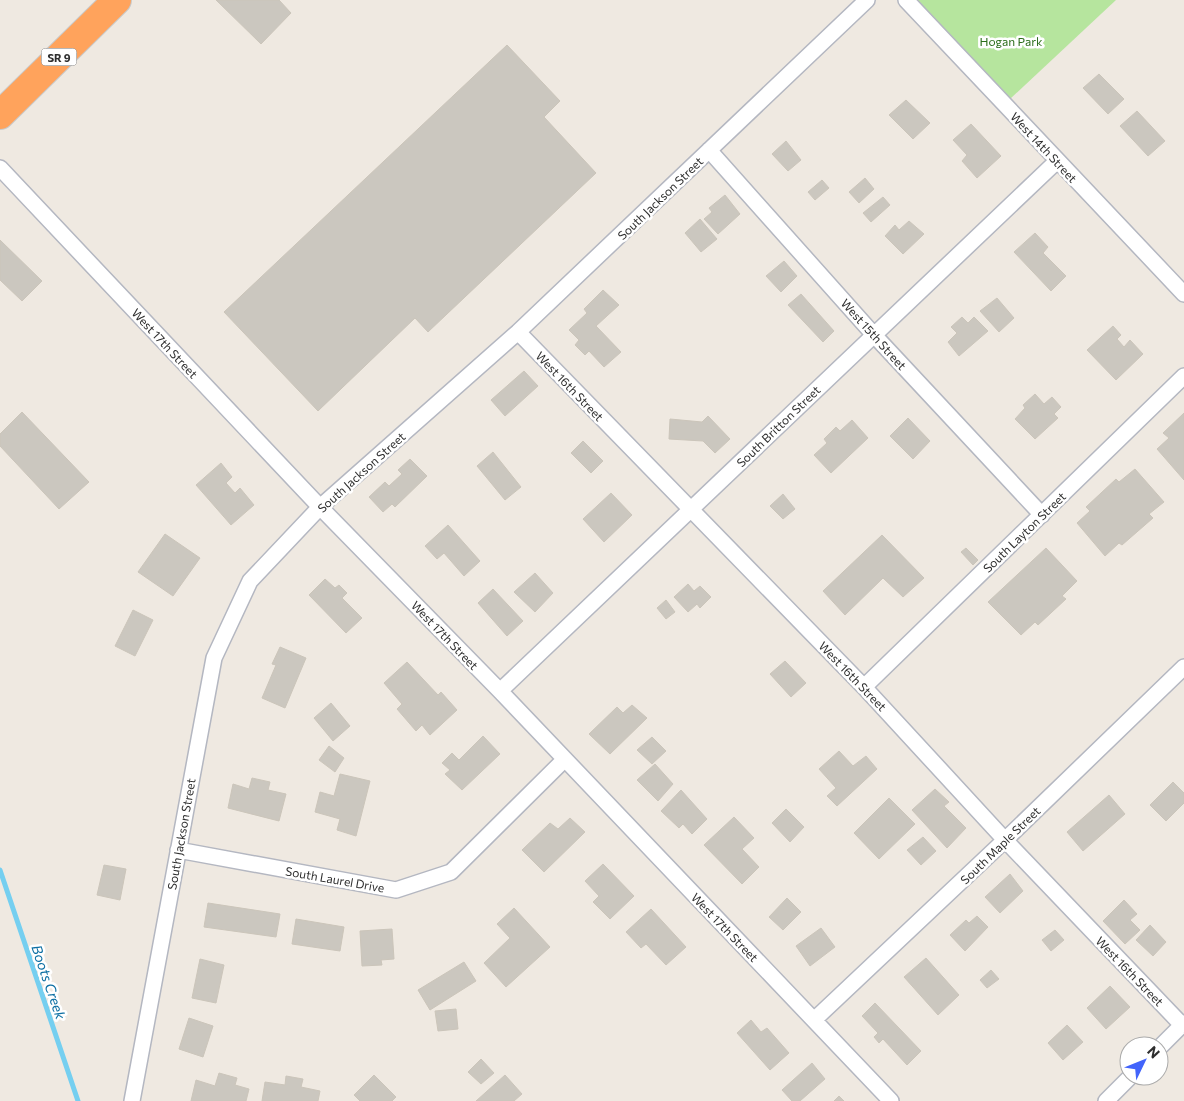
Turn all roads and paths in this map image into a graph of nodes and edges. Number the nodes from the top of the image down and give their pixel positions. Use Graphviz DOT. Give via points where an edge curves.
graph roads {
  1 [pos="117,0"];
  2 [pos="867,0"];
  3 [pos="906,0"];
  4 [pos="0,115"];
  5 [pos="710,150"];
  6 [pos="1057,161"];
  7 [pos="0,168"];
  8 [pos="1184,294"];
  9 [pos="518,332"];
  10 [pos="874,335"];
  11 [pos="1184,376"];
  12 [pos="320,507"];
  13 [pos="690,510"];
  14 [pos="1042,515"];
  15 [pos="1184,667"];
  16 [pos="864,687"];
  17 [pos="500,691"];
  18 [pos="565,759"];
  19 [pos="1005,840"];
  20 [pos="178,850"];
  21 [pos="814,1020"];
  22 [pos="1183,1024"];
  23 [pos="1169,1038"];
  24 [pos="1121,1086"];
  25 [pos="132,1101"];
  26 [pos="891,1101"];
  27 [pos="1106,1101"];
  1 -- 4 [label="highway, SR 9"];
  2 -- 5 [label="street, South Jackson Street"];
  3 -- 6 [label="street, West 14th Street"];
  5 -- 9 [label="street, South Jackson Street"];
  5 -- 10 [label="street, West 15th Street"];
  6 -- 8 [label="street, West 14th Street"];
  6 -- 10 [label="street, South Britton Street"];
  7 -- 12 [label="street, West 17th Street"];
  9 -- 12 [label="street, South Jackson Street"];
  9 -- 13 [label="street, West 16th Street"];
  10 -- 13 [label="street, South Britton Street"];
  10 -- 14 [label="street, West 15th Street"];
  11 -- 14 [label="street, South Layton Street"];
  12 -- 17 [label="street, West 17th Street"];
  12 -- 20 [label="street, South Jackson Street" via="250,581 214,658"];
  13 -- 16 [label="street, West 16th Street"];
  13 -- 17 [label="street, South Britton Street"];
  14 -- 16 [label="street, South Layton Street"];
  15 -- 19 [label="street, South Maple Street"];
  16 -- 19 [label="street, West 16th Street"];
  17 -- 18 [label="street, West 17th Street"];
  18 -- 20 [label="street, South Laurel Drive" via="451,872 396,890"];
  18 -- 21 [label="street, West 17th Street"];
  19 -- 21 [label="street, South Maple Street"];
  19 -- 22 [label="street, West 16th Street"];
  20 -- 25 [label="street, South Jackson Street"];
  21 -- 26 [label="street, West 17th Street"];
  22 -- 23 [label="street"];
  24 -- 27 [label="street"];
}
